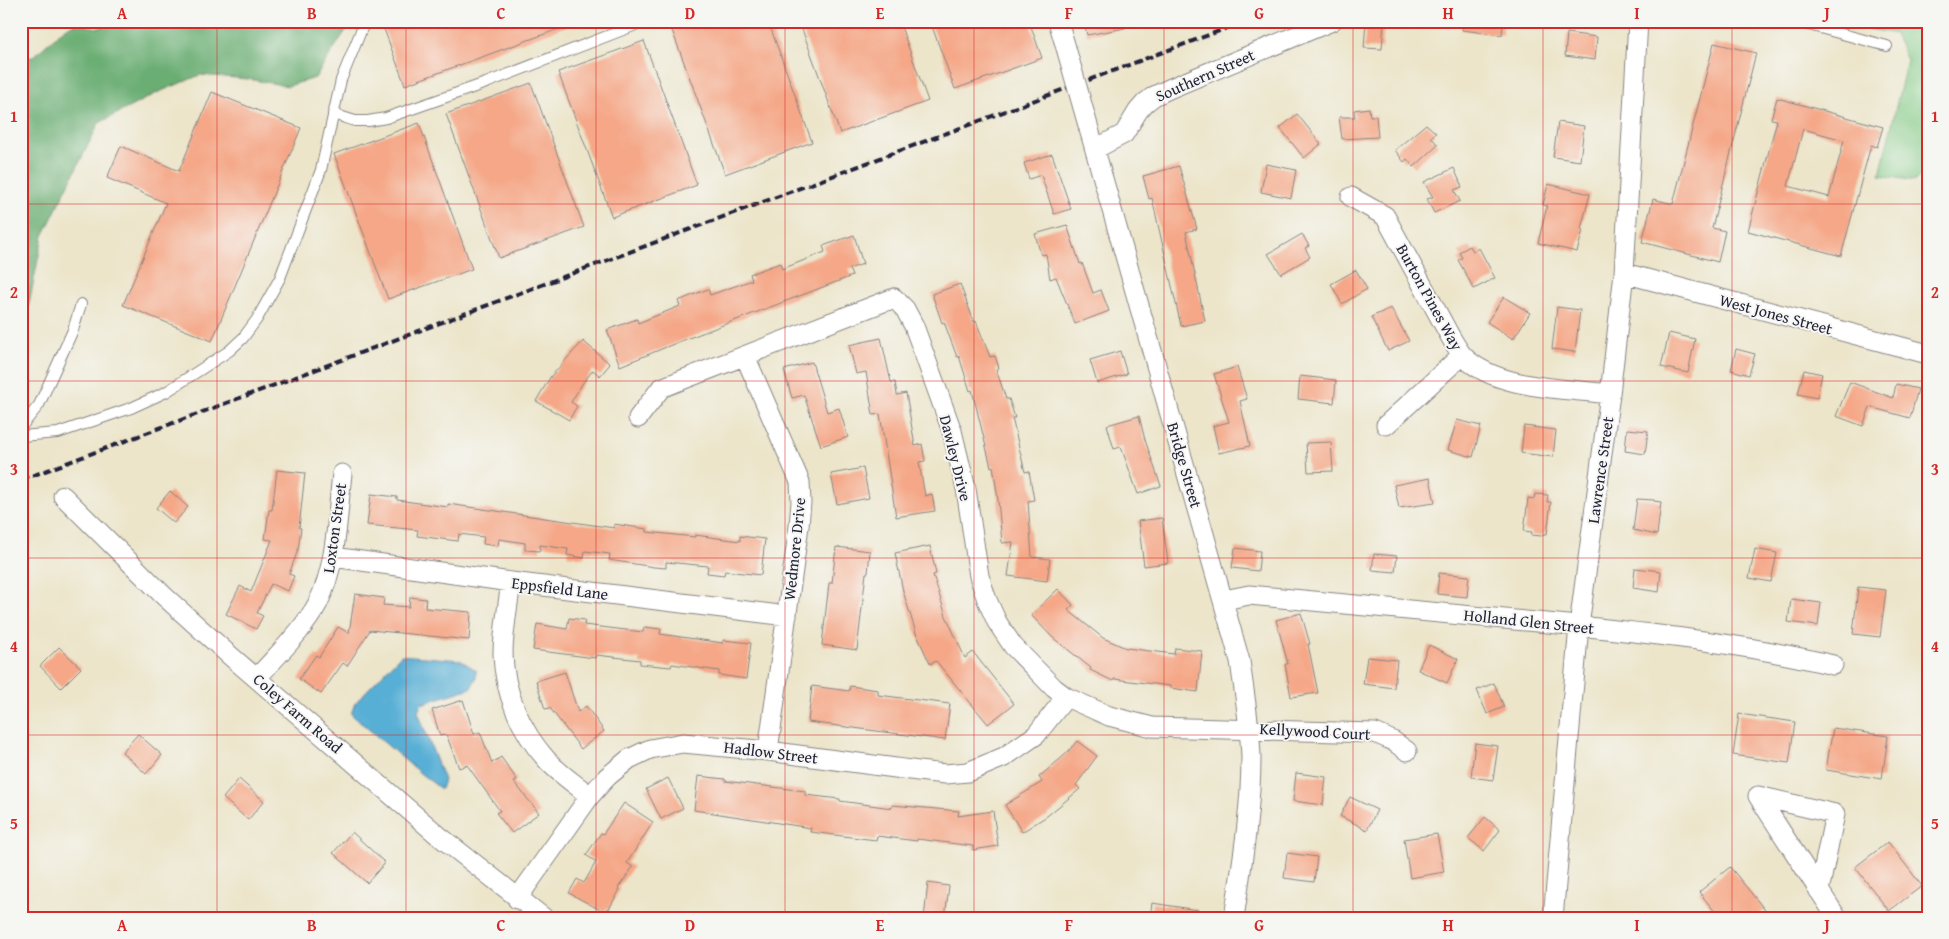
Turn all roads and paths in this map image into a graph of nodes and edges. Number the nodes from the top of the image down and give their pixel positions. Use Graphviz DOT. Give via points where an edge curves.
graph roads {
  1 [pos="365,21"];
  2 [pos="646,21"];
  3 [pos="1058,21"];
  4 [pos="1332,21"];
  5 [pos="1638,21"];
  6 [pos="1794,21"];
  7 [pos="1887,46"];
  8 [pos="333,114"];
  9 [pos="1095,149"];
  10 [pos="1352,197"];
  11 [pos="1624,273"];
  12 [pos="81,304"];
  13 [pos="1928,354"];
  14 [pos="1462,355"];
  15 [pos="744,356"];
  16 [pos="1610,394"];
  17 [pos="638,418"];
  18 [pos="1386,425"];
  19 [pos="21,427"];
  20 [pos="21,436"];
  21 [pos="342,474"];
  22 [pos="63,496"];
  23 [pos="332,557"];
  24 [pos="510,582"];
  25 [pos="1224,600"];
  26 [pos="787,616"];
  27 [pos="1579,626"];
  28 [pos="1833,664"];
  29 [pos="257,678"];
  30 [pos="1066,697"];
  31 [pos="1248,728"];
  32 [pos="768,751"];
  33 [pos="1407,751"];
  34 [pos="590,796"];
  35 [pos="1819,891"];
  36 [pos="517,898"];
  37 [pos="544,918"];
  38 [pos="1234,918"];
  39 [pos="1553,918"];
  40 [pos="1837,918"];
  1 -- 8 [label="lane" via="340,80"];
  2 -- 8 [label="lane" via="386,118 355,121"];
  3 -- 9 [label="street, Bridge Street, bridge"];
  4 -- 9 [label="street, Southern Street" via="1154,96 1138,111 1124,134"];
  5 -- 11 [label="street, Lawrence Street"];
  6 -- 7 [label="lane"];
  8 -- 20 [label="lane" via="321,170 280,278 243,338 229,351 166,392 131,408 58,433"];
  9 -- 25 [label="street, Bridge Street"];
  10 -- 14 [label="street, Burton Pines Way" via="1386,216"];
  11 -- 13 [label="street, West Jones Street"];
  11 -- 16 [label="street, Lawrence Street"];
  12 -- 19 [label="lane" via="73,330 39,405"];
  14 -- 16 [label="street, Burton Pines Way" via="1478,368 1512,382"];
  14 -- 18 [label="street"];
  15 -- 17 [label="street, Dawley Drive" via="661,388"];
  15 -- 26 [label="street, Wedmore Drive" via="800,482 799,526"];
  15 -- 30 [label="street, Dawley Drive" via="894,298 905,309 952,431 966,489 979,576 987,600 1012,646"];
  16 -- 27 [label="street, Lawrence Street"];
  21 -- 23 [label="street, Loxton Street"];
  22 -- 29 [label="street, Coley Farm Road" via="164,596"];
  23 -- 24 [label="street, Eppsfield Lane"];
  23 -- 29 [label="street, Loxton Street" via="326,582 307,620"];
  24 -- 26 [label="street, Eppsfield Lane"];
  24 -- 34 [label="street" via="503,654 505,675 516,710 533,743 547,760"];
  25 -- 27 [label="street, Holland Glen Street" via="1249,595"];
  25 -- 31 [label="street, Bridge Street" via="1240,661"];
  26 -- 32 [label="street, Wedmore Drive"];
  27 -- 28 [label="street, Holland Glen Street" via="1702,641"];
  27 -- 39 [label="street, Lawrence Street"];
  29 -- 36 [label="street, Coley Farm Road" via="439,836"];
  30 -- 31 [label="street, Dawley Drive" via="1109,716 1152,727"];
  30 -- 32 [label="street, Hadlow Street" via="1036,735 1004,757 968,772 945,774"];
  31 -- 33 [label="street, Kellywood Court" via="1375,733"];
  31 -- 38 [label="street, Bridge Street" via="1248,816"];
  32 -- 34 [label="street, Hadlow Street" via="684,742 650,749 629,759"];
  34 -- 36 [label="street, Hadlow Street"];
  35 -- 35 [label="street" via="1804,867 1758,796 1835,814"];
  35 -- 40 [label="street"];
  36 -- 37 [label="street, Coley Farm Road"];
}
